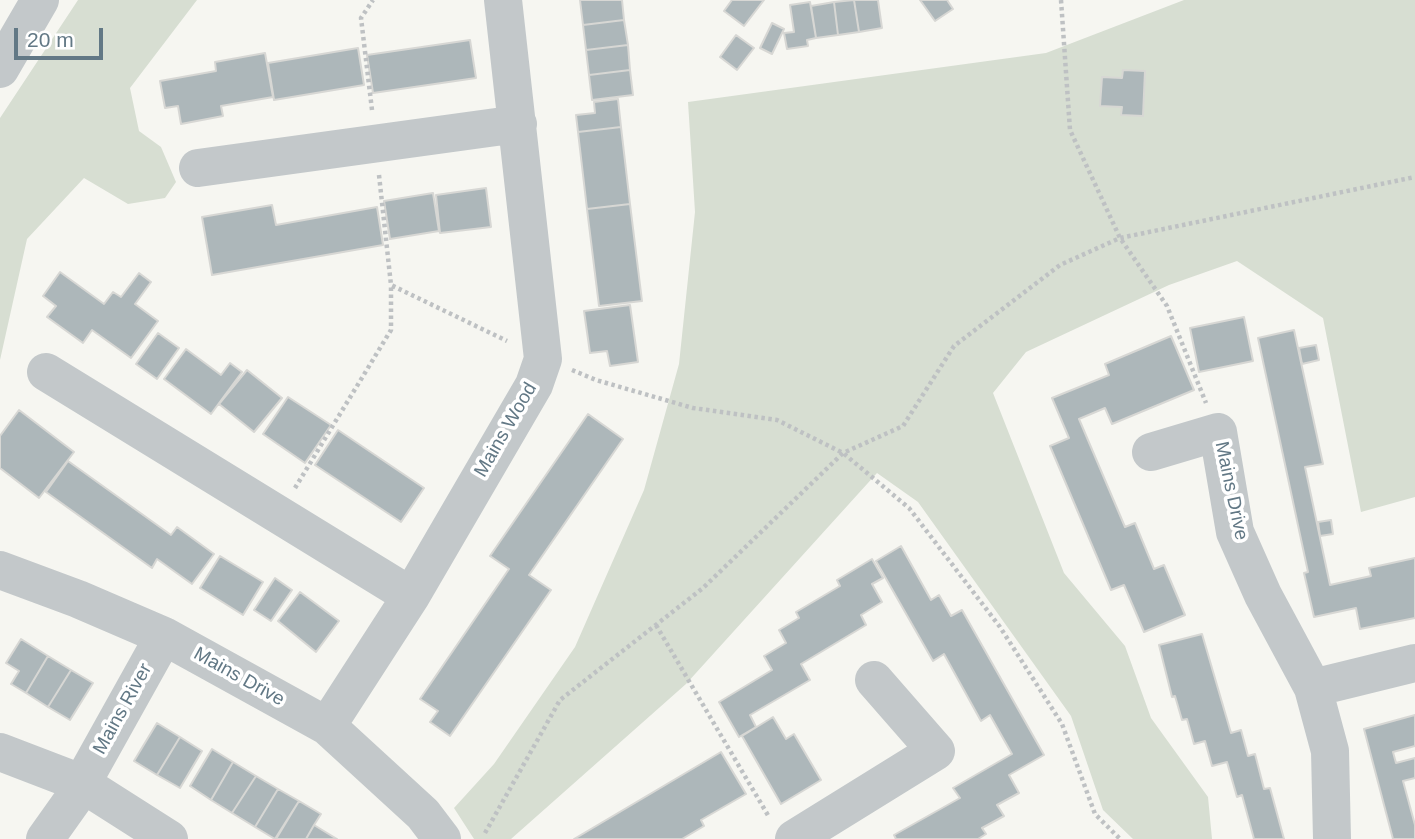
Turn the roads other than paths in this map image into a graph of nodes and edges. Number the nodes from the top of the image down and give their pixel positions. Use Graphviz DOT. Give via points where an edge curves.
graph roads {
  1 [pos="40,0"];
  2 [pos="503,0"];
  3 [pos="0,69"];
  4 [pos="518,124"];
  5 [pos="198,168"];
  6 [pos="46,372"];
  7 [pos="1151,452"];
  8 [pos="0,570"];
  9 [pos="411,596"];
  10 [pos="164,636"];
  11 [pos="1415,663"];
  12 [pos="874,680"];
  13 [pos="1313,688"];
  14 [pos="327,726"];
  15 [pos="0,752"];
  16 [pos="81,783"];
  17 [pos="784,833"];
  18 [pos="45,839"];
  19 [pos="169,839"];
  20 [pos="442,839"];
  21 [pos="1332,839"];
  1 -- 3 [label="street"];
  2 -- 4 [label="street, Mains Wood"];
  4 -- 5 [label="street"];
  4 -- 9 [label="street, Mains Wood" via="544,359 534,385"];
  6 -- 9 [label="street"];
  7 -- 13 [label="street, Mains Drive" via="1218,432 1235,532"];
  8 -- 10 [label="street, Mains Drive"];
  9 -- 14 [label="street, Mains Wood"];
  10 -- 14 [label="street, Mains Drive"];
  10 -- 16 [label="street, Mains River"];
  11 -- 13 [label="street"];
  12 -- 17 [label="street" via="936,751"];
  13 -- 21 [label="street, Mains Drive" via="1330,751"];
  14 -- 20 [label="street, Mains Drive" via="423,814"];
  15 -- 16 [label="street"];
  16 -- 18 [label="street, Mains River"];
  16 -- 19 [label="street"];
}
